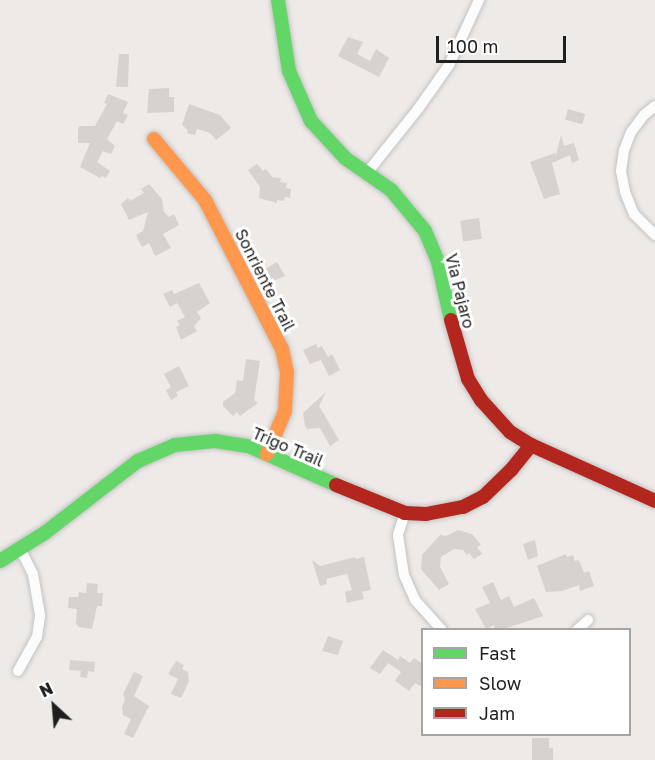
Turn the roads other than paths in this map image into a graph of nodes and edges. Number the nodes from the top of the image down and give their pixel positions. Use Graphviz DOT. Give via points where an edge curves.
graph roads {
  1 [pos="278,0"];
  2 [pos="478,0"];
  3 [pos="655,106"];
  4 [pos="154,139"];
  5 [pos="366,174"];
  6 [pos="655,236"];
  7 [pos="531,445"];
  8 [pos="267,453"];
  9 [pos="655,501"];
  10 [pos="405,513"];
  11 [pos="21,550"];
  12 [pos="0,561"];
  13 [pos="588,620"];
  14 [pos="440,628"];
  15 [pos="579,628"];
  16 [pos="18,671"];
  1 -- 5 [label="street, Via Pajaro" via="289,71 300,100 327,141"];
  2 -- 5 [label="street" via="449,65"];
  3 -- 6 [label="street" via="631,132 621,171 634,214"];
  4 -- 8 [label="street, Sonriente Trail" via="205,200 282,349 287,372 285,411"];
  5 -- 7 [label="street, Via Pajaro" via="391,190 425,231 438,261 468,379 495,418"];
  7 -- 9 [label="street, Via Pajaro"];
  7 -- 10 [label="street, Trigo Trail" via="496,486 473,503 434,513"];
  8 -- 10 [label="street, Trigo Trail"];
  8 -- 11 [label="street, Trigo Trail" via="215,441 175,445 153,453"];
  10 -- 14 [label="street" via="398,535 404,575 414,600"];
  11 -- 12 [label="street, Trigo Trail"];
  11 -- 16 [label="street" via="33,574 40,615 37,637"];
  13 -- 15 [label="street"];
}
